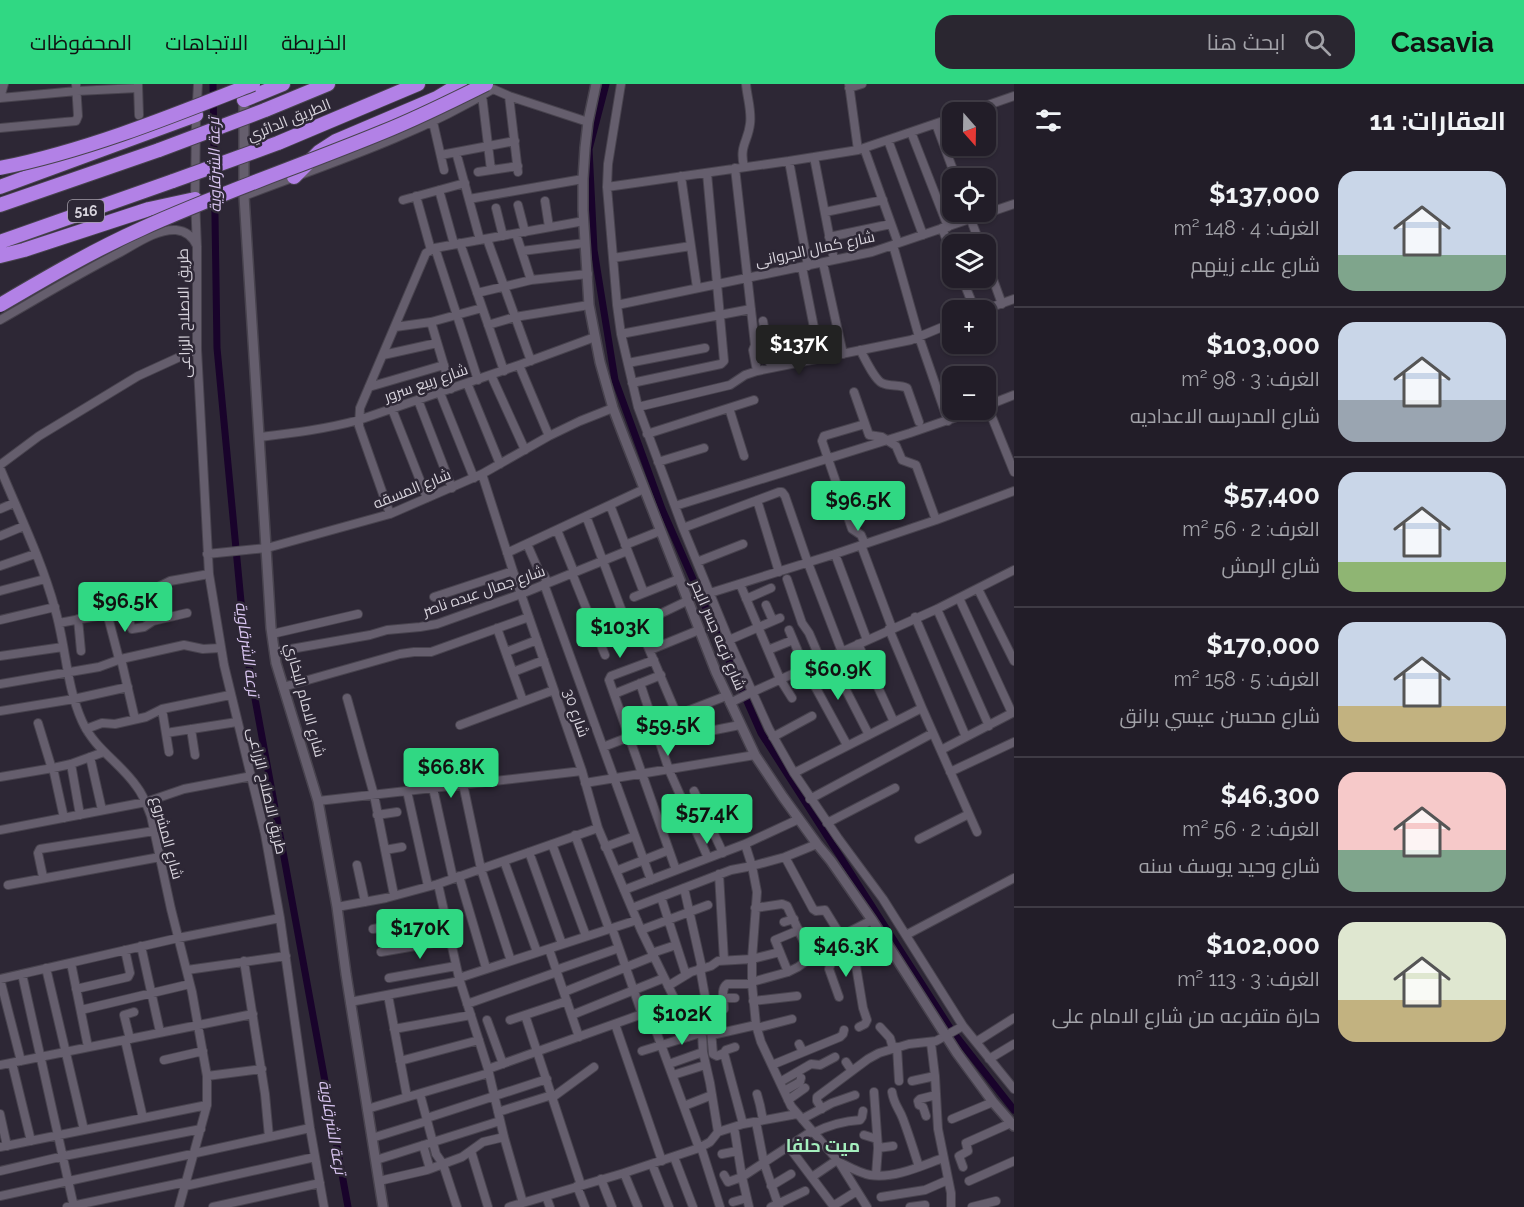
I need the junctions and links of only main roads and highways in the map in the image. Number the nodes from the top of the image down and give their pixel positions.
1 (254, 84) edge
2 (283, 84) edge
3 (328, 84) edge
4 (418, 84) edge
5 (460, 84) edge
6 (487, 89) edge
7 (244, 100) road end
8 (196, 115) road end
9 (0, 168) edge
10 (294, 177) road end
11 (0, 187) edge
12 (195, 199) road end
13 (0, 205) edge
14 (0, 242) edge
15 (0, 256) edge
16 (0, 305) edge

1 - 9 highway, bridge
2 - 7 highway
3 - 13 highway, الطريق الدائري / 516, bridge
4 - 14 highway, الطريق الدائري / 516, bridge
5 - 10 highway
6 - 16 highway, bridge
8 - 11 highway
12 - 15 highway

